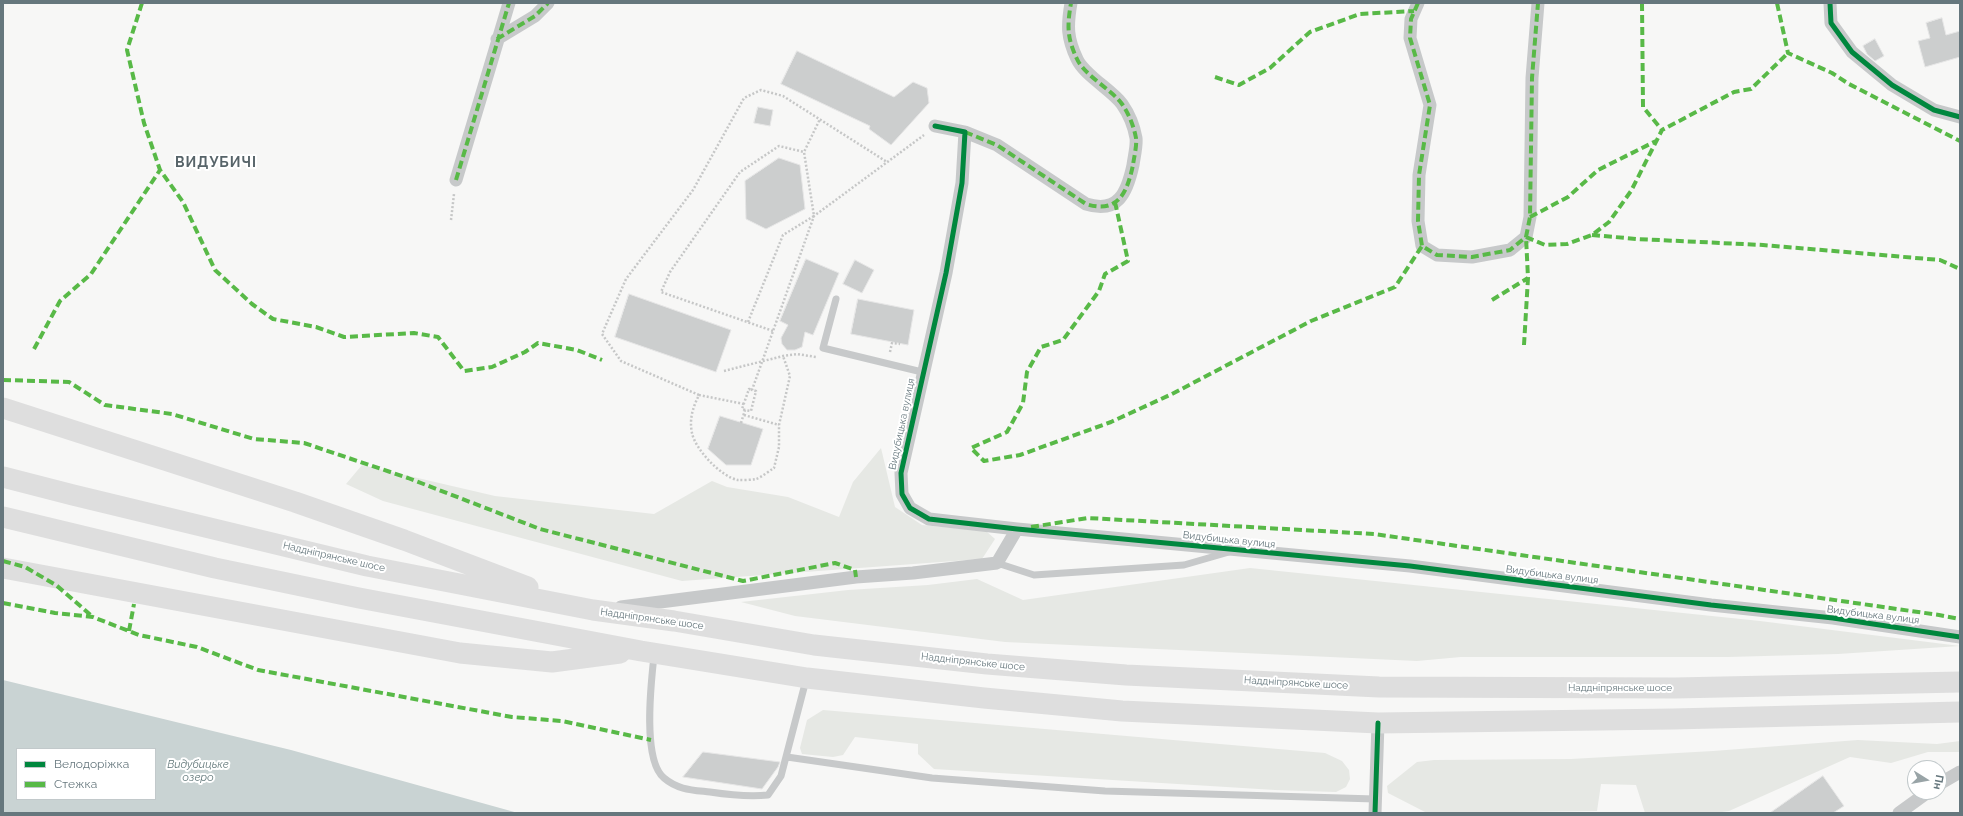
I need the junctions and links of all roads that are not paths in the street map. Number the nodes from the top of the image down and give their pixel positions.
1 (509, 3) edge
2 (548, 3) edge
3 (1071, 3) edge
4 (1418, 3) edge
5 (1538, 3) edge
6 (1830, 3) edge
7 (497, 39) junction
8 (1960, 117) edge
9 (935, 126) road end
10 (965, 132) junction
11 (456, 180) road end
12 (836, 299) dead end
13 (922, 372) junction
14 (3, 408) edge
15 (3, 477) edge
16 (3, 517) edge
17 (1017, 529) junction
18 (1237, 550) junction
19 (997, 563) junction
20 (3, 568) edge
21 (587, 609) junction
22 (1960, 637) edge
23 (648, 652) junction
24 (806, 678) junction
25 (1960, 682) edge
26 (1960, 712) edge
27 (1378, 723) junction
28 (787, 757) junction
29 (1960, 772) edge
30 (1947, 779) edge
31 (1375, 799) junction
32 (1917, 800) edge
33 (1375, 813) edge
34 (1899, 813) edge

1 - 7 street
2 - 7 street
3 - 10 street
4 - 5 street
6 - 8 street
7 - 11 street
9 - 10 street
10 - 13 street, Видубицька вулиця
12 - 13 lane
13 - 17 street, Видубицька вулиця
14 - 21 main road
15 - 21 main road, Наддніпрянське шосе
16 - 23 main road
17 - 18 street, Видубицька вулиця
17 - 19 street
18 - 19 lane
18 - 22 street, Видубицька вулиця
19 - 21 street
20 - 23 main road
21 - 25 main road, Наддніпрянське шосе
23 - 24 main road
23 - 28 lane
24 - 27 main road
24 - 28 lane
26 - 27 main road
27 - 31 street
28 - 31 lane
29 - 30 street
31 - 33 street
32 - 34 street

